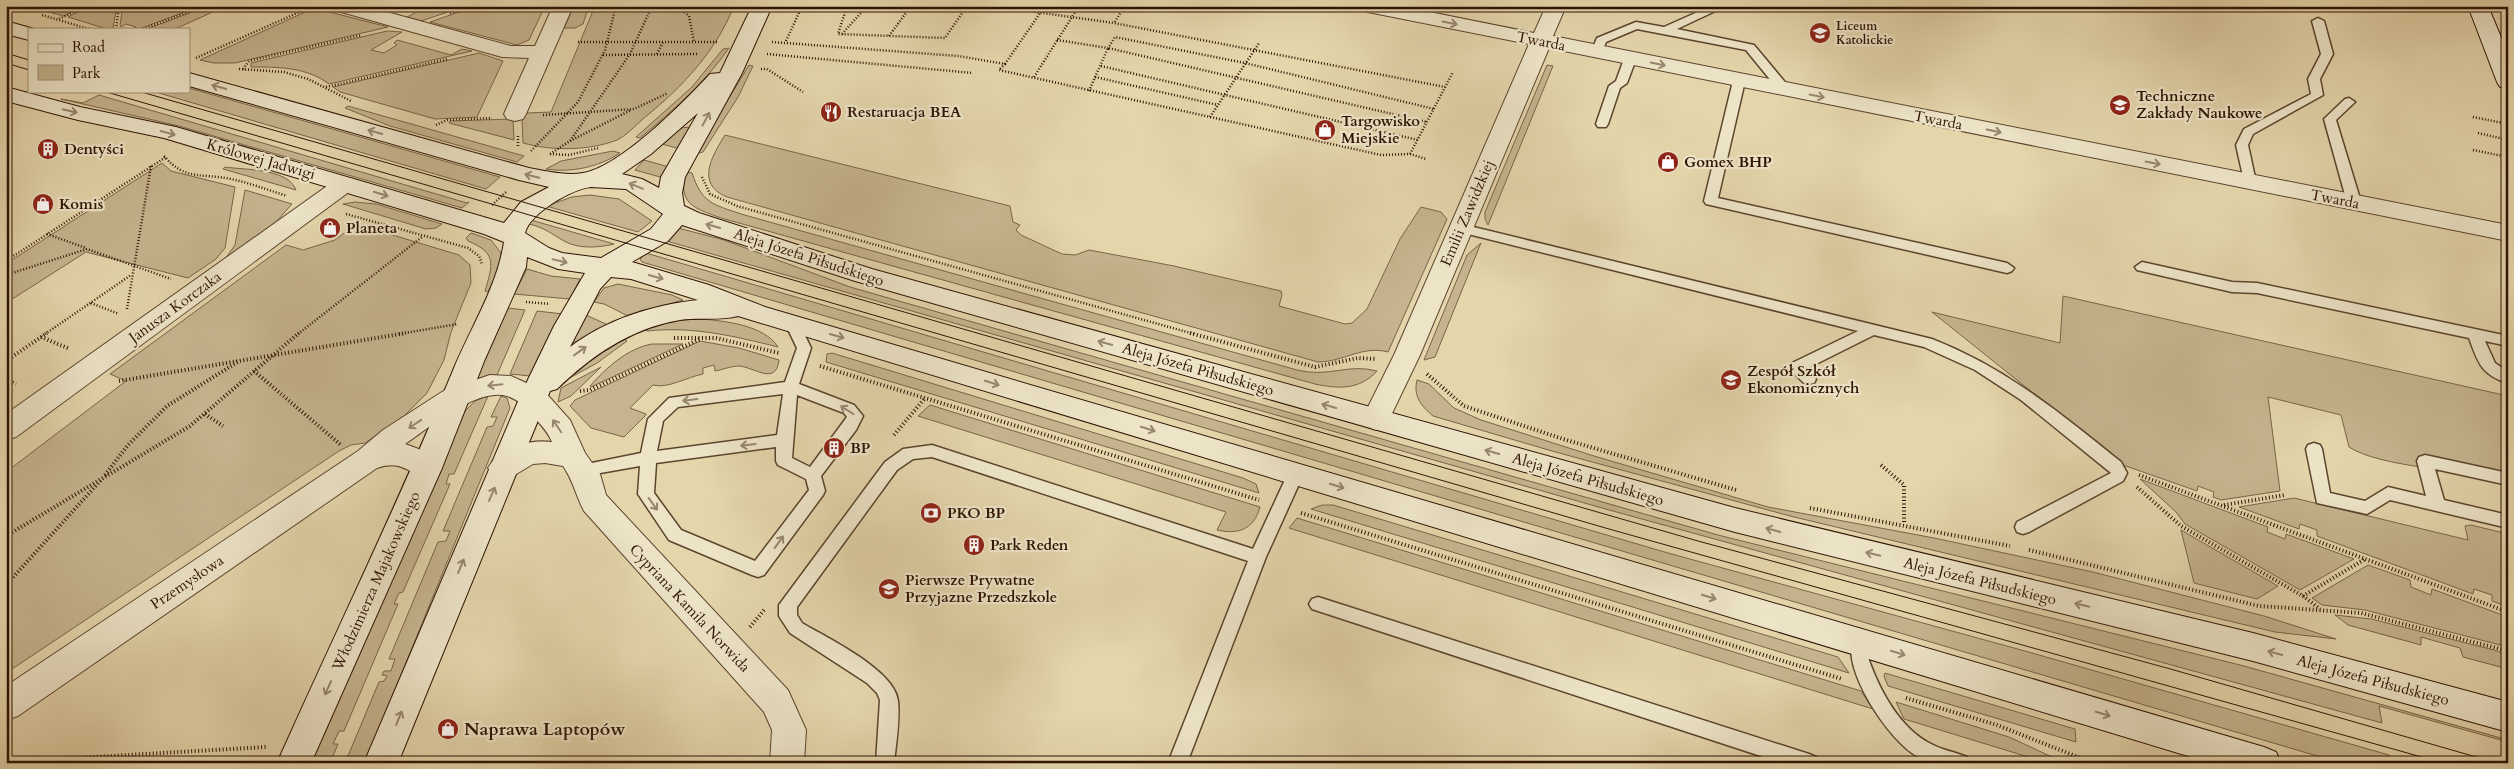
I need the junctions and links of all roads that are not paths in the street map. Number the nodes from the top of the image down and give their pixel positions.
1 (342, 6) edge
2 (563, 6) edge
3 (762, 6) edge
4 (1368, 6) edge
5 (1556, 6) edge
6 (1722, 6) edge
7 (2473, 7) edge
8 (2318, 21) dead end
9 (6, 27) edge
10 (1664, 31) junction
11 (28, 34) edge
12 (1542, 41) junction
13 (542, 52) junction
14 (1596, 52) junction
15 (1630, 59) junction
16 (735, 62) junction
17 (190, 79) edge
18 (1739, 80) junction
19 (2508, 82) edge
20 (1785, 90) junction
21 (6, 94) edge
22 (2349, 102) dead end
23 (506, 116) road end
24 (1602, 124) dead end
25 (584, 181) junction
26 (2250, 182) junction
27 (344, 184) junction
28 (2354, 202) junction
29 (675, 212) junction
30 (1461, 228) junction
31 (2508, 233) edge
32 (515, 237) junction
33 (608, 266) junction
34 (2142, 267) dead end
35 (2007, 268) dead end
36 (756, 313) junction
37 (792, 323) junction
38 (1872, 330) junction
39 (2476, 334) junction
40 (2508, 341) edge
41 (2508, 378) edge
42 (1809, 379) dead end
43 (791, 387) junction
44 (455, 397) junction
45 (534, 398) junction
46 (1376, 420) junction
47 (6, 429) edge
48 (784, 440) junction
49 (2314, 449) dead end
50 (356, 454) junction
51 (648, 458) junction
52 (578, 464) junction
53 (426, 468) junction
54 (503, 468) junction
55 (1296, 473) junction
56 (813, 475) junction
57 (2508, 479) edge
58 (2437, 505) junction
59 (2508, 522) edge
60 (2023, 528) dead end
61 (1258, 557) junction
62 (1318, 604) dead end
63 (1860, 642) junction
64 (6, 705) edge
65 (2508, 716) edge
66 (294, 763) edge
67 (381, 763) edge
68 (787, 763) edge
69 (885, 763) edge
70 (1177, 763) edge
71 (1809, 763) edge
72 (1960, 763) edge
73 (2264, 763) edge

1 - 13 street
2 - 13 street
3 - 16 street
4 -> 12 street, Twarda
5 - 12 street, Emilii Zawidzkiej
6 - 10 lane
7 - 19 street
8 - 26 lane
9 - 11 street
10 - 14 lane
10 - 20 lane
12 - 14 street, Twarda
12 - 30 street, Emilii Zawidzkiej
13 - 23 street
14 - 15 street, Twarda
15 -> 18 street, Twarda
15 - 24 lane
16 - 25 street, Włodzimierza Majakowskiego
29 -> 16 street
25 -> 17 street
18 - 20 street, Twarda
18 - 35 lane
20 -> 26 street, Twarda
21 -> 27 street, Królowej Jadwigi
22 - 28 lane
29 -> 25 street, Aleja Józefa Piłsudskiego
25 - 32 street, Włodzimierza Majakowskiego
26 - 28 street, Twarda
27 -> 32 street, Królowej Jadwigi
27 - 47 street, Janusza Korczaka
28 - 31 street, Twarda
29 - 33 street
46 -> 29 street, Aleja Józefa Piłsudskiego
30 - 38 lane
30 - 46 street, Emilii Zawidzkiej
32 -> 33 street, Królowej Jadwigi
32 - 44 street, Włodzimierza Majakowskiego
33 -> 36 street
33 - 45 street
34 - 39 lane
36 - 37 street
45 -> 36 street
37 - 43 lane
37 -> 55 street
38 - 42 lane
38 - 60 lane
39 - 40 lane
39 - 41 lane
43 - 48 lane
43 -> 51 lane
56 -> 43 lane
45 -> 44 street
44 -> 50 street, Przemysłowa
44 - 53 street, Włodzimierza Majakowskiego
52 -> 45 street, Cypriana Kamila Norwida
45 - 54 street
65 -> 46 street, Aleja Józefa Piłsudskiego
48 -> 51 lane
48 - 56 lane
49 - 58 lane
50 - 53 street, Przemysłowa
50 - 64 street, Przemysłowa
51 - 52 lane
51 -> 56 lane
52 - 54 street
52 - 68 street, Cypriana Kamila Norwida
53 -> 66 street, Włodzimierza Majakowskiego
67 -> 54 street
55 - 61 lane
55 -> 63 street
57 - 58 lane
58 - 59 lane
61 - 69 lane
61 - 70 lane
62 - 71 lane
63 - 72 lane
63 -> 73 street

